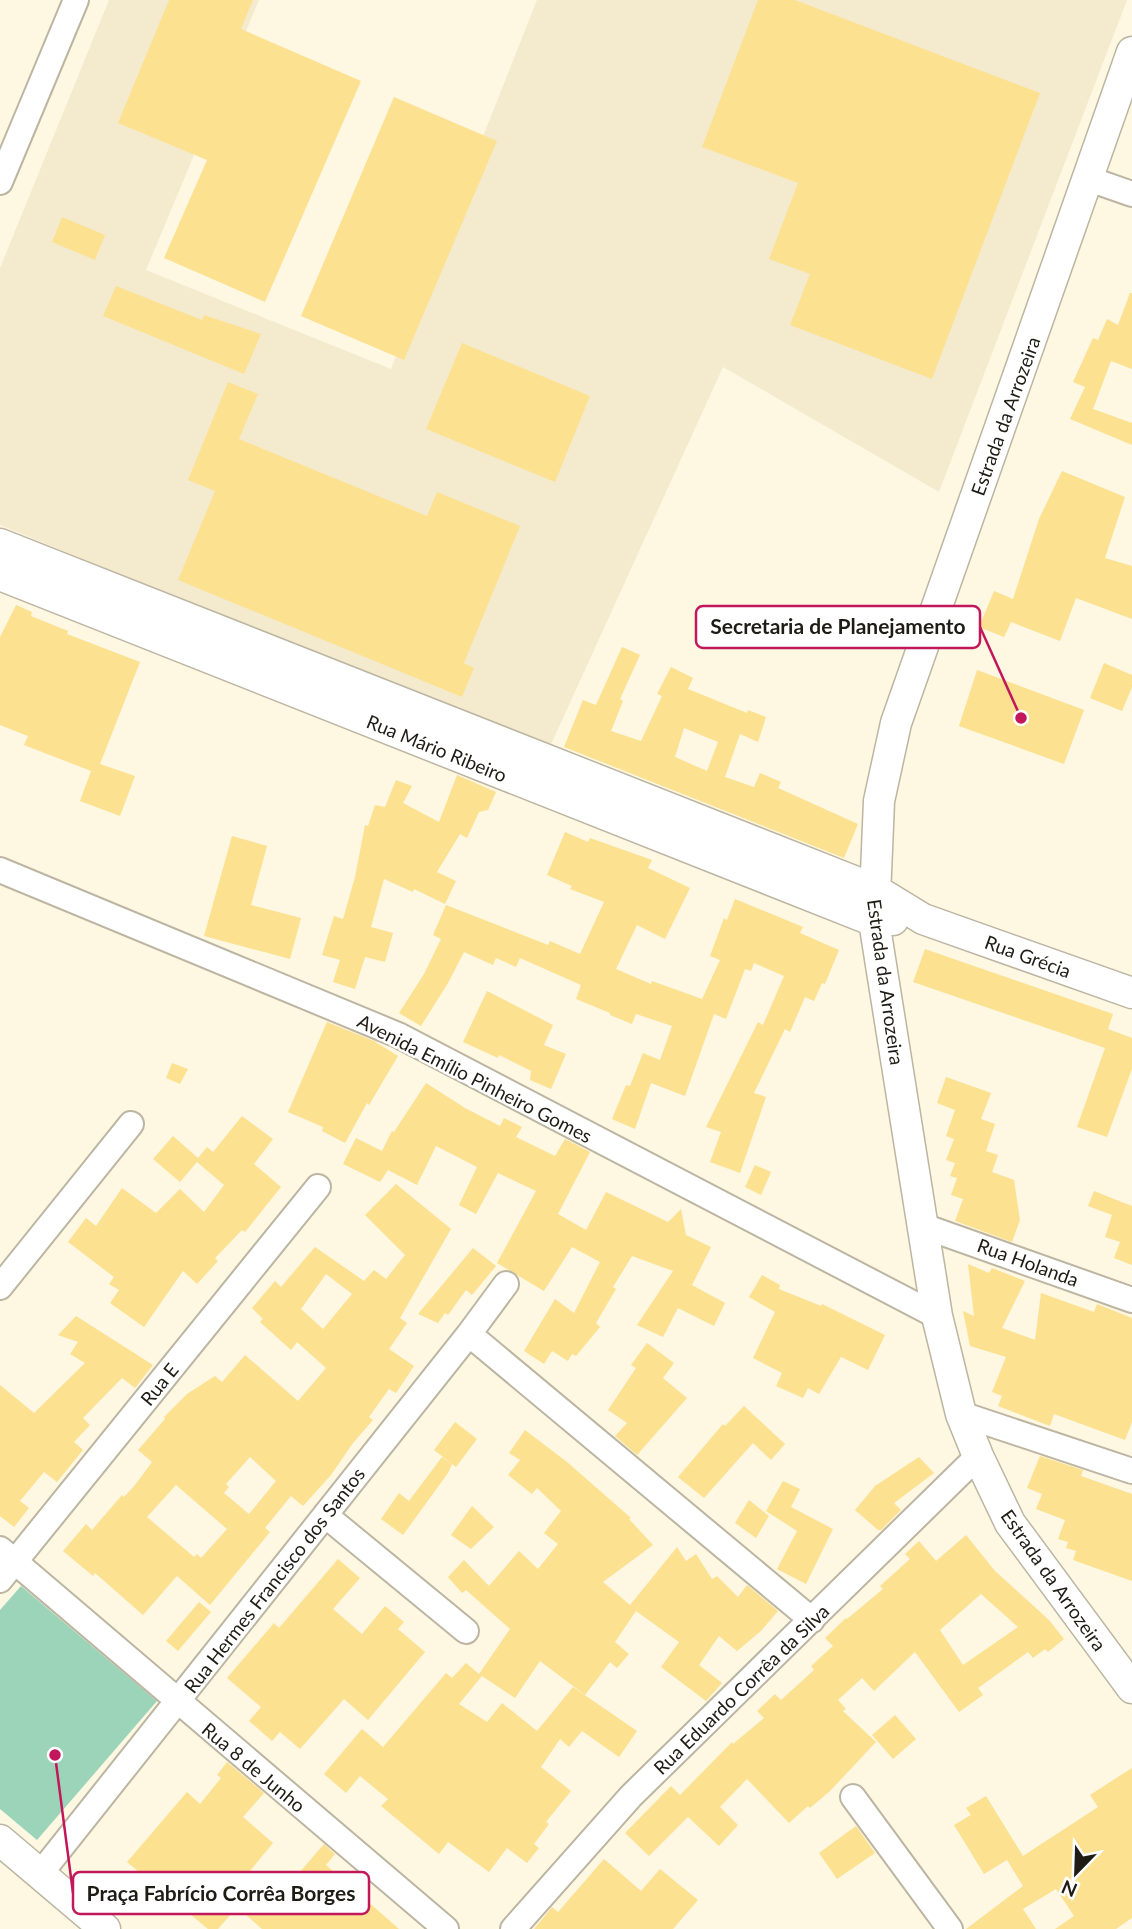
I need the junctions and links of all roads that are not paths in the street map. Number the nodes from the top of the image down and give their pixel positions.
1 (76, 0) edge
2 (1132, 52) edge
3 (1089, 179) junction
4 (0, 182) edge
5 (1132, 194) edge
6 (0, 544) edge
7 (0, 575) edge
8 (374, 707) junction
9 (0, 870) edge
10 (874, 889) junction
11 (923, 919) junction
12 (874, 921) junction
13 (1132, 993) edge
14 (131, 1124) dead end
15 (318, 1186) dead end
16 (923, 1226) junction
17 (506, 1284) dead end
18 (0, 1287) edge
19 (1132, 1300) edge
20 (937, 1316) junction
21 (469, 1334) junction
22 (961, 1414) junction
23 (978, 1456) junction
24 (1132, 1471) edge
25 (325, 1515) junction
26 (5, 1564) edge
27 (812, 1619) junction
28 (466, 1631) dead end
29 (1132, 1688) edge
30 (177, 1701) junction
31 (853, 1797) dead end
32 (0, 1840) edge
33 (40, 1874) junction
34 (105, 1929) edge
35 (446, 1929) edge
36 (513, 1929) edge
37 (950, 1929) edge

1 - 4 street
2 - 3 main road, Estrada da Arrozeira
3 - 5 street
3 - 10 main road, Estrada da Arrozeira
6 - 8 main road, Rua Mário Ribeiro
7 - 8 main road, Rua Mário Ribeiro
8 - 10 main road, Rua Mário Ribeiro
8 - 12 main road, Rua Mário Ribeiro
9 - 20 street, Avenida Emílio Pinheiro Gomes
10 - 11 main road, Rua Grécia
10 - 12 main road, Estrada da Arrozeira
11 - 12 main road, Rua Grécia
11 - 13 main road, Rua Grécia
12 - 16 main road, Estrada da Arrozeira
14 - 18 street
15 - 26 street, Rua E
16 - 19 street, Rua Holanda
16 - 20 main road, Estrada da Arrozeira
17 - 21 street, Rua Hermes Francisco dos Santos
20 - 22 main road, Estrada da Arrozeira
21 - 25 street, Rua Hermes Francisco dos Santos
21 - 27 street
22 - 23 main road, Estrada da Arrozeira
22 - 24 street
23 - 27 street, Rua Eduardo Corrêa da Silva
23 - 29 main road, Estrada da Arrozeira
25 - 28 street
25 - 30 street, Rua Hermes Francisco dos Santos
26 - 30 street, Rua 8 de Junho
27 - 36 street, Rua Eduardo Corrêa da Silva
30 - 33 street, Rua Hermes Francisco dos Santos
30 - 35 street, Rua 8 de Junho
31 - 37 street
32 - 33 main road
33 - 34 main road

